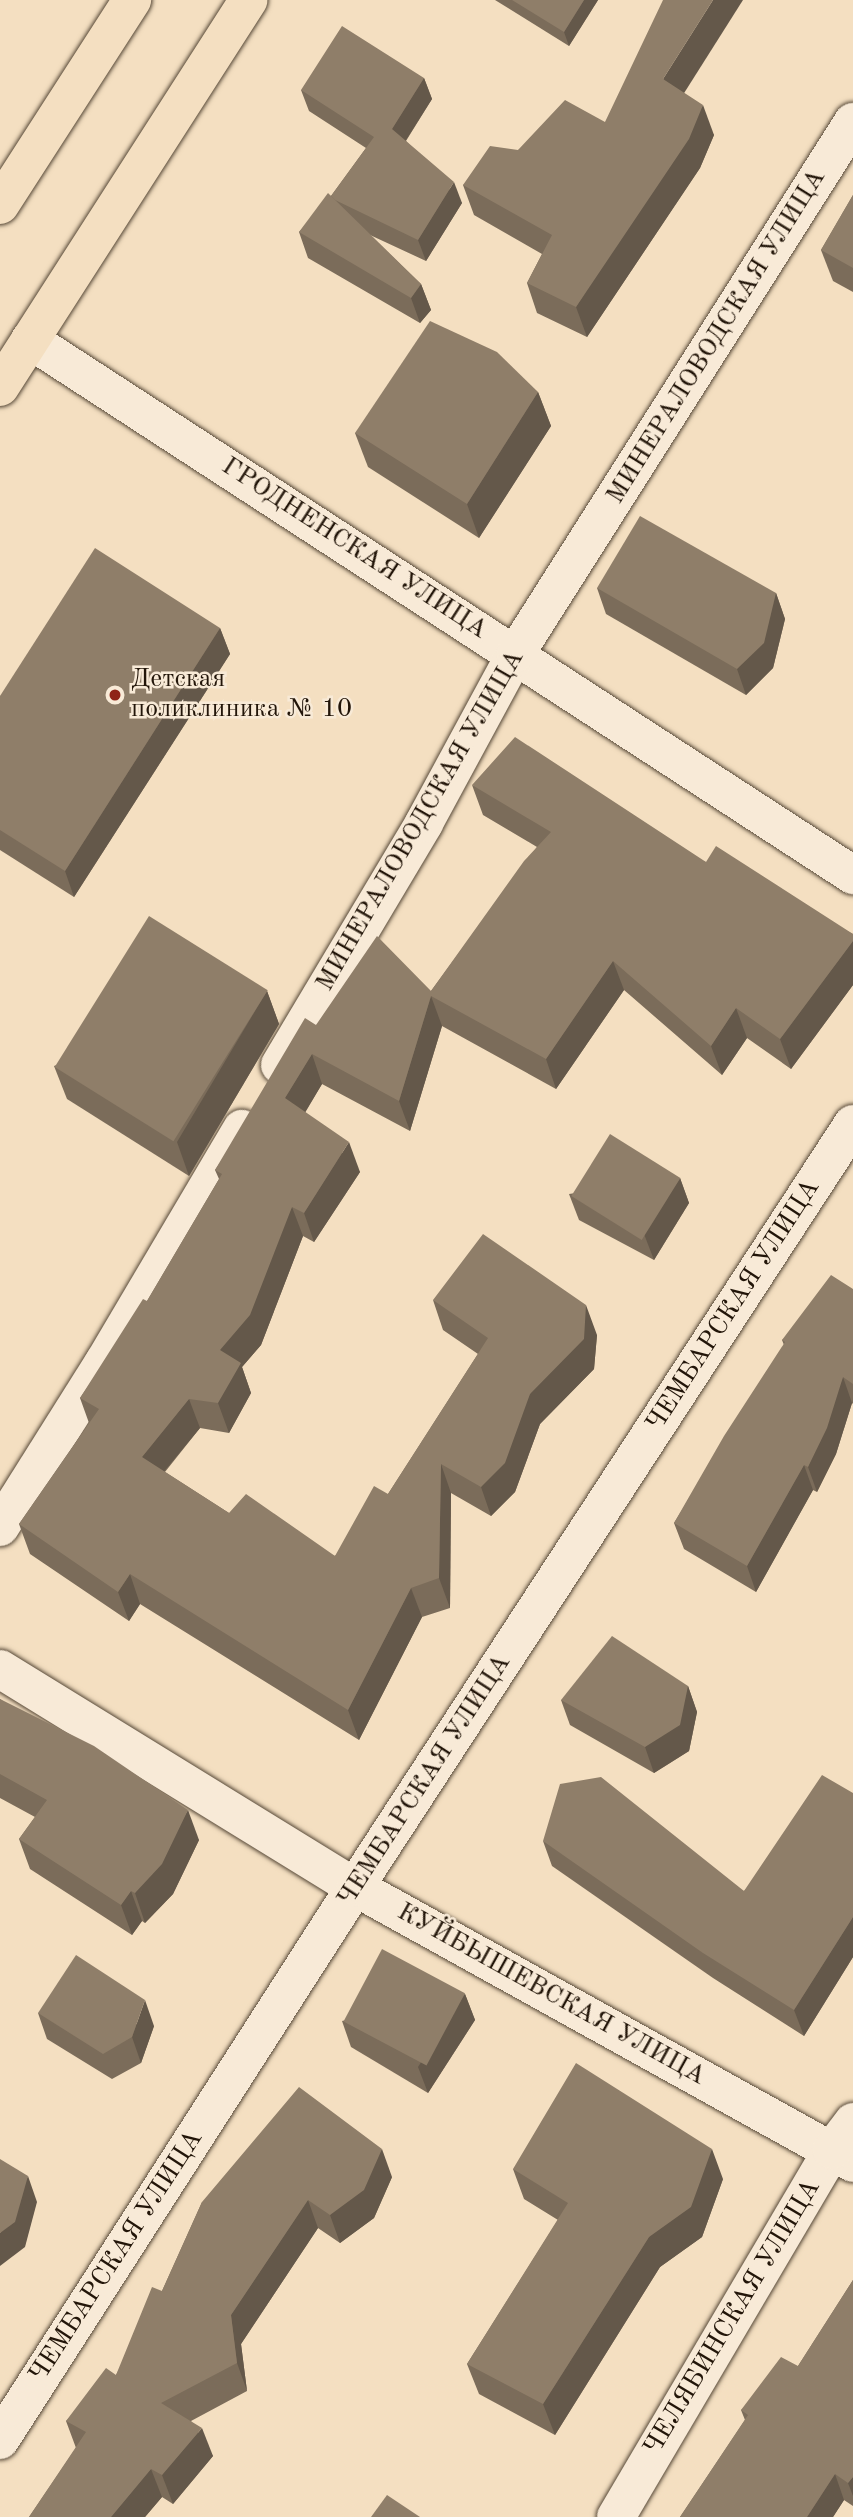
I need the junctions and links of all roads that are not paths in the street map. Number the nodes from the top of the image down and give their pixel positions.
1 (132, 0) edge
2 (248, 0) edge
3 (853, 122) edge
4 (0, 205) edge
5 (30, 340) junction
6 (0, 387) edge
7 (516, 653) junction
8 (853, 875) edge
9 (853, 1124) edge
10 (0, 1527) edge
11 (0, 1669) edge
12 (355, 1887) junction
13 (846, 2145) edge
14 (0, 2440) edge
15 (616, 2517) edge

1 - 4 highway
2 - 5 highway
3 - 7 street, МИНЕРАЛОВОДСКАЯ УЛИЦА
5 - 6 highway
5 - 7 street, ГРОДНЕНСКАЯ УЛИЦА
7 - 8 street, ГРОДНЕНСКАЯ УЛИЦА
7 - 10 street, МИНЕРАЛОВОДСКАЯ УЛИЦА
9 - 12 street, ЧЕМБАРСКАЯ УЛИЦА
11 - 12 street, КУЙБЫШЕВСКАЯ УЛИЦА
12 - 13 street, КУЙБЫШЕВСКАЯ УЛИЦА
12 - 14 street, ЧЕМБАРСКАЯ УЛИЦА
13 - 15 street, ЧЕЛЯБИНСКАЯ УЛИЦА

